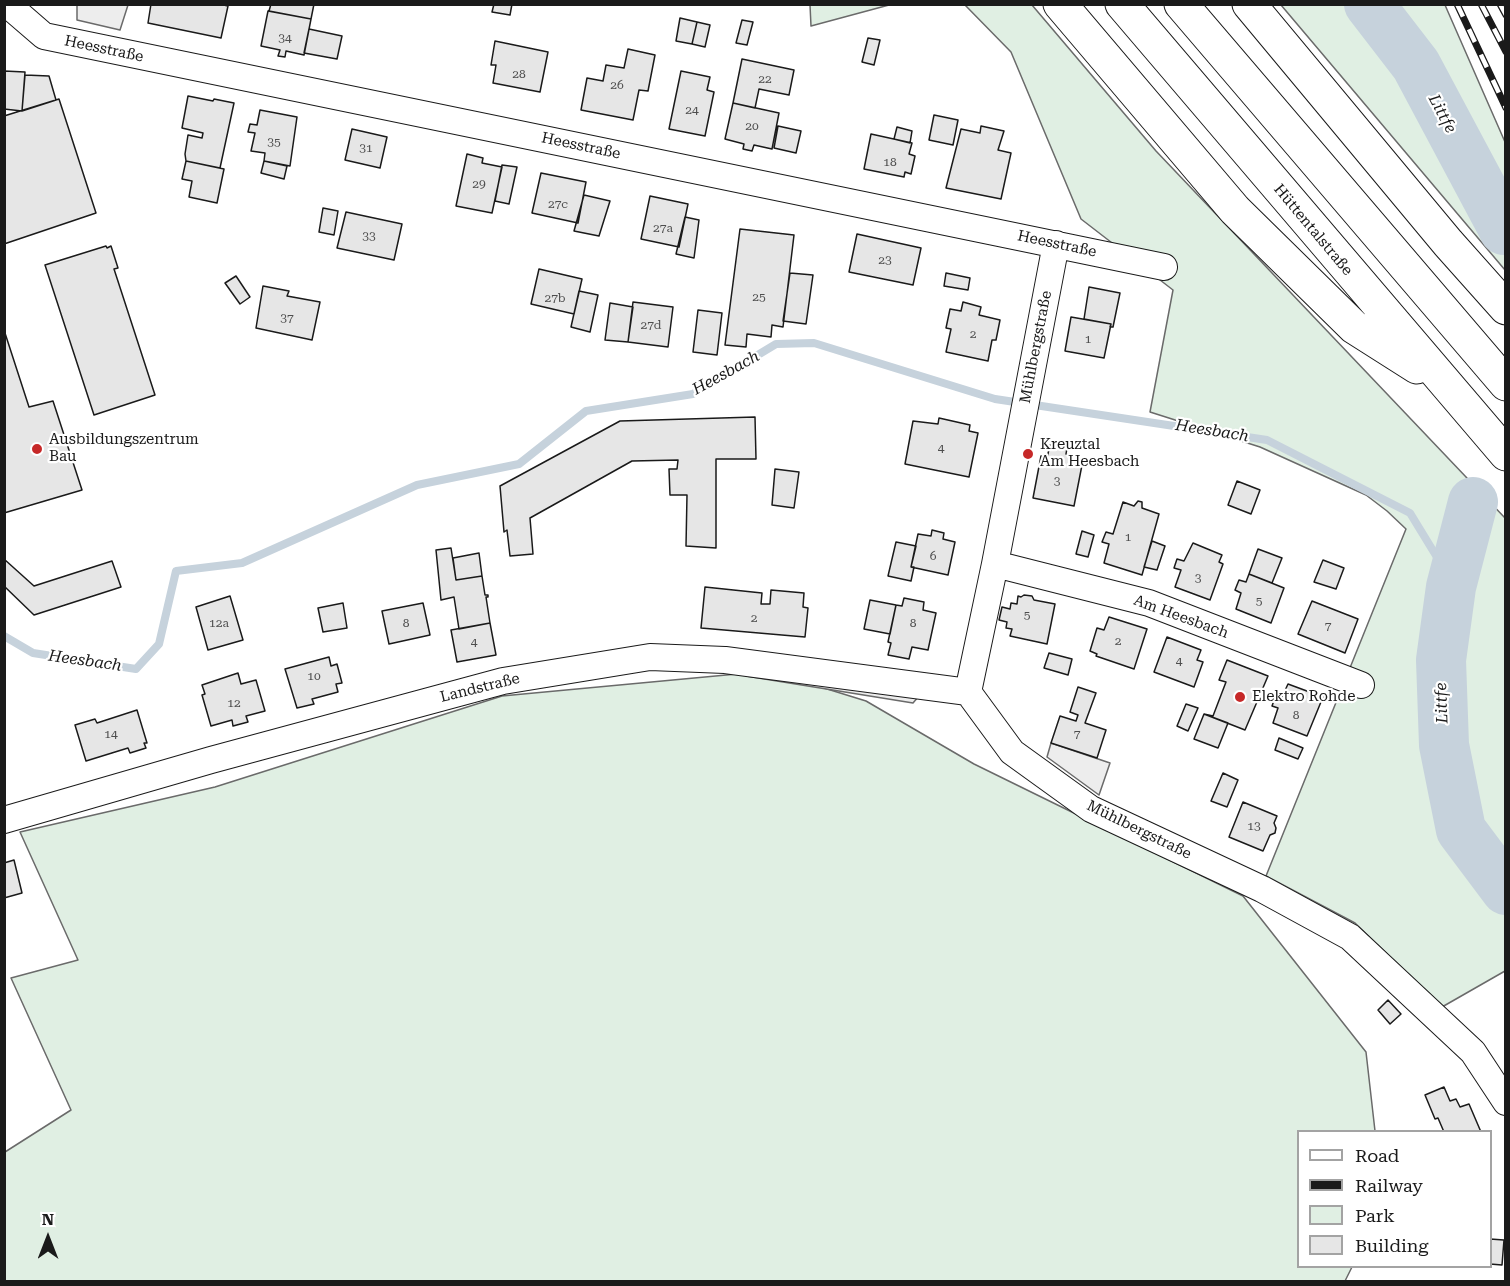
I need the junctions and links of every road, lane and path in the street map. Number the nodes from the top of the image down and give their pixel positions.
1 (7, 4) edge
2 (1060, 4) edge
3 (1122, 4) edge
4 (1181, 4) edge
5 (1249, 4) edge
6 (1056, 244) junction
7 (1164, 267) dead end
8 (1506, 308) edge
9 (1444, 384) junction
10 (1506, 384) edge
11 (1506, 454) edge
12 (995, 564) junction
13 (1361, 685) dead end
14 (968, 692) junction
15 (4, 820) edge
16 (1506, 1102) edge

1 - 6 street, Heesstraße
2 - 9 highway
3 - 9 highway, Hüttentalstraße
4 - 10 highway
5 - 8 highway
6 - 7 street, Heesstraße
6 - 12 street, Mühlbergstraße
9 - 11 highway, Hüttentalstraße
12 - 13 street, Am Heesbach
12 - 14 street, Mühlbergstraße
14 - 15 street, Landstraße
14 - 16 street, Mühlbergstraße

